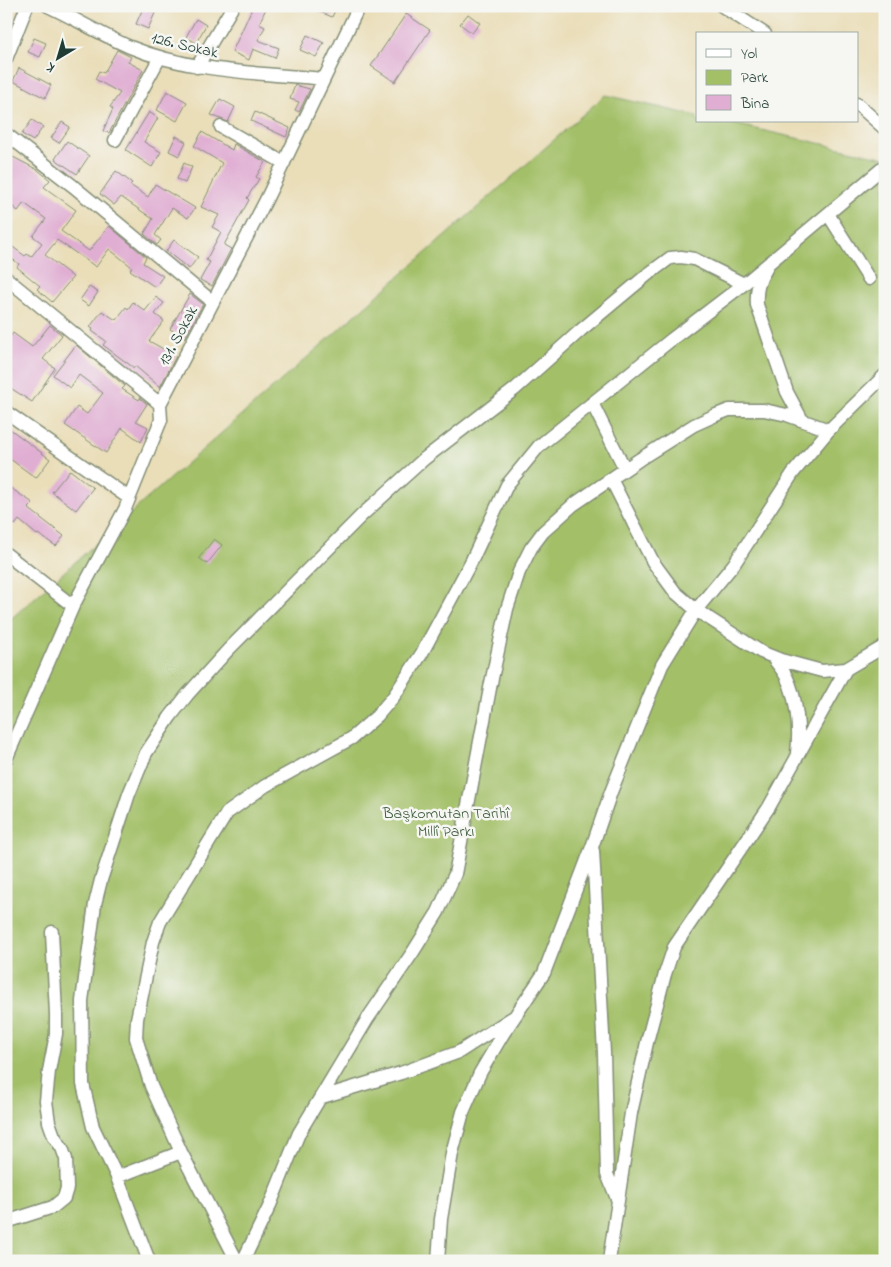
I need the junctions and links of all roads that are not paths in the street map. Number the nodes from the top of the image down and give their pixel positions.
1 (27, 6) edge
2 (48, 6) edge
3 (233, 6) edge
4 (359, 6) edge
5 (722, 6) edge
6 (762, 32) edge
7 (160, 57) junction
8 (6, 59) edge
9 (197, 67) junction
10 (324, 79) junction
11 (858, 105) edge
12 (221, 127) dead end
13 (885, 129) edge
14 (6, 134) edge
15 (115, 140) dead end
16 (284, 163) junction
17 (885, 166) edge
18 (828, 214) junction
19 (770, 262) junction
20 (6, 278) edge
21 (869, 279) dead end
22 (744, 284) junction
23 (213, 302) junction
24 (885, 375) edge
25 (592, 403) junction
26 (160, 404) junction
27 (6, 412) edge
28 (802, 420) junction
29 (829, 430) junction
30 (625, 469) junction
31 (611, 478) junction
32 (129, 498) junction
33 (6, 554) edge
34 (72, 606) junction
35 (696, 610) junction
36 (885, 646) edge
37 (772, 657) junction
38 (846, 669) junction
39 (797, 758) junction
40 (6, 759) edge
41 (592, 847) junction
42 (52, 932) dead end
43 (516, 1015) junction
44 (322, 1097) junction
45 (181, 1152) junction
46 (117, 1177) junction
47 (619, 1203) junction
48 (6, 1222) edge
49 (149, 1261) edge
50 (238, 1261) edge
51 (243, 1261) edge
52 (438, 1261) edge
53 (609, 1261) edge

1 - 8 street
2 - 7 street, 126. Sokak
3 - 9 street
4 - 10 street, 131. Sokak
5 - 6 street
7 - 9 street, 126. Sokak
7 - 15 street
9 - 10 street, 126. Sokak
10 - 16 street, 131. Sokak
11 - 13 street
12 - 16 street
14 - 23 street
16 - 23 street, 131. Sokak
17 - 18 street
18 - 19 street
18 - 21 street
19 - 22 street
19 - 28 street
20 - 26 street
22 - 25 street
22 - 46 street
23 - 26 street, 131. Sokak
24 - 29 street
25 - 30 street
25 - 45 street
26 - 32 street, 131. Sokak
27 - 32 street
28 - 29 street
28 - 30 street
29 - 35 street
30 - 31 street
31 - 35 street
31 - 44 street
32 - 34 street, 131. Sokak
33 - 34 street
34 - 40 street, 131. Sokak
35 - 37 street
35 - 41 street
36 - 38 street
37 - 38 street
37 - 39 street
38 - 39 street
39 - 47 street
41 - 43 street
41 - 47 street
42 - 48 street
43 - 44 street
43 - 52 street
44 - 51 street
45 - 46 street
45 - 50 street
46 - 49 street
47 - 53 street

